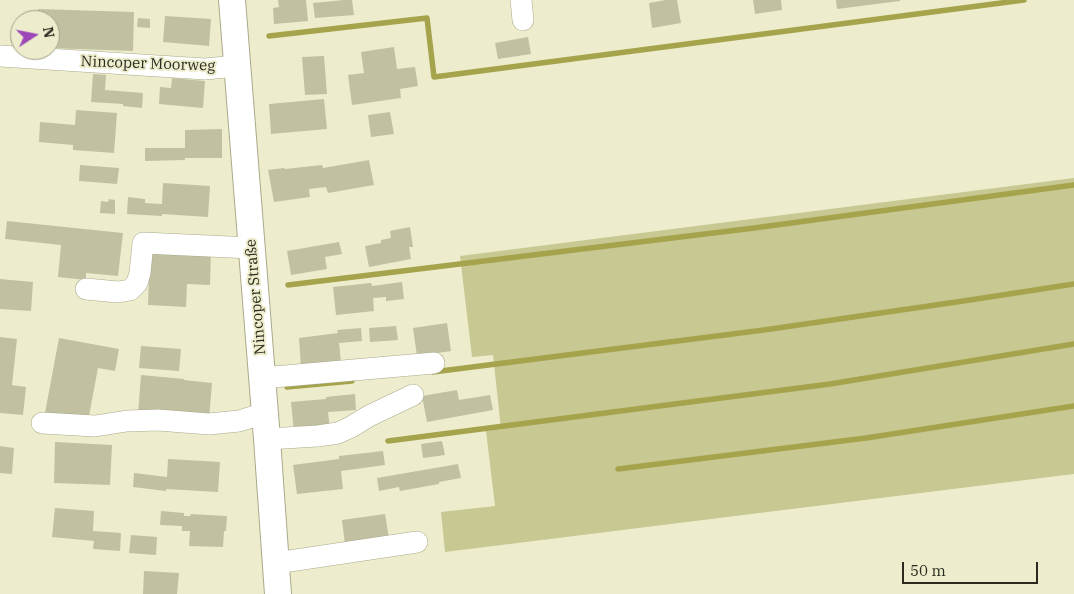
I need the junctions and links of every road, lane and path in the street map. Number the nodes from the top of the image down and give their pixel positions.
1 (232, 0) edge
2 (0, 56) edge
3 (237, 66) junction
4 (252, 248) junction
5 (86, 289) dead end
6 (434, 363) dead end
7 (262, 378) junction
8 (413, 395) dead end
9 (42, 423) dead end
10 (266, 426) junction
11 (417, 542) dead end
12 (276, 563) junction
13 (278, 594) edge

1 - 3 main road, Nincoper Straße
2 - 3 street, Nincoper Moorweg
3 - 4 main road, Nincoper Straße
4 - 5 street
4 - 7 main road, Nincoper Straße
6 - 7 street
7 - 10 main road, Nincoper Straße
8 - 10 street
9 - 10 street
10 - 12 main road, Nincoper Straße
11 - 12 street
12 - 13 main road, Nincoper Straße

